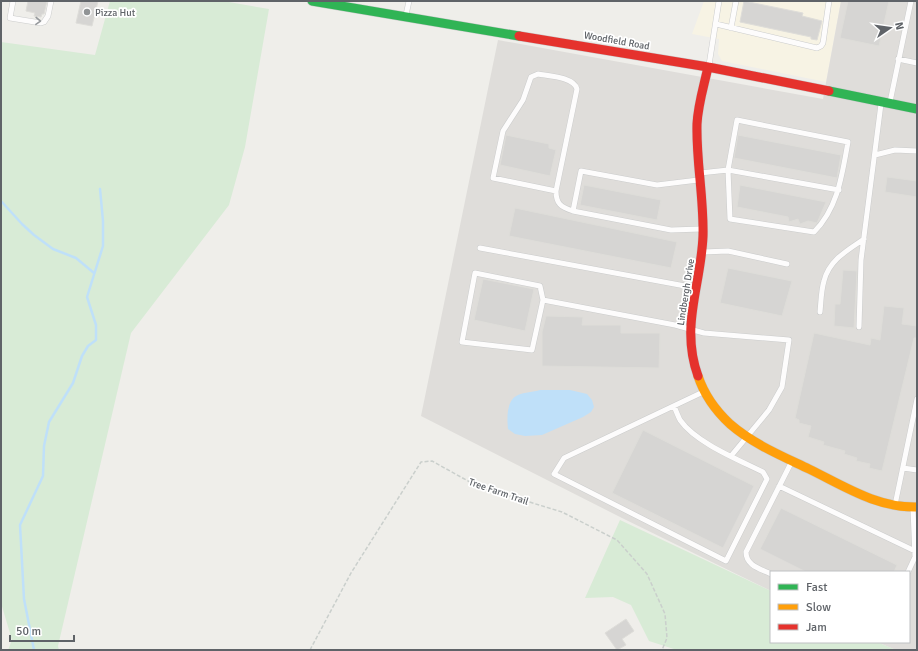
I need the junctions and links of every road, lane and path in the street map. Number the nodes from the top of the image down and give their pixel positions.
1 (13, 1) edge
2 (51, 1) edge
3 (312, 1) edge
4 (409, 1) edge
5 (720, 1) edge
6 (736, 1) edge
7 (829, 1) edge
8 (911, 1) edge
9 (406, 16) junction
10 (716, 24) junction
11 (731, 28) junction
12 (898, 59) junction
13 (917, 63) edge
14 (708, 67) junction
15 (885, 103) junction
16 (917, 110) edge
17 (917, 151) edge
18 (875, 155) junction
19 (728, 170) junction
20 (699, 176) junction
21 (839, 190) junction
22 (556, 191) junction
23 (573, 211) junction
24 (703, 229) junction
25 (864, 239) junction
26 (480, 248) dead end
27 (702, 252) junction
28 (787, 264) dead end
29 (697, 289) junction
30 (543, 300) junction
31 (820, 312) dead end
32 (859, 327) dead end
33 (690, 329) junction
34 (704, 392) junction
35 (917, 399) edge
36 (674, 406) junction
37 (747, 436) junction
38 (731, 456) junction
39 (792, 460) junction
40 (903, 468) junction
41 (917, 470) edge
42 (779, 486) junction
43 (895, 506) junction
44 (915, 507) edge
45 (915, 551) junction
46 (908, 571) edge
47 (770, 573) edge
48 (310, 650) edge
49 (662, 650) edge

1 -> 2 lane
3 - 9 main road, Woodfield Road
4 - 9 lane
5 - 10 lane
6 - 11 lane
7 - 11 lane
8 - 12 lane
9 - 14 main road, Woodfield Road
10 - 11 lane
10 - 14 lane
12 - 13 lane
12 - 15 lane
14 - 15 main road, Woodfield Road
14 - 20 main road, Lindbergh Drive
15 - 16 main road, Woodfield Road
15 - 18 lane
17 - 18 lane
18 - 25 lane
19 - 20 lane
19 - 21 lane
19 - 21 lane
19 - 21 lane
20 - 23 lane
20 - 24 main road, Lindbergh Drive
22 - 22 lane
22 - 23 lane
23 - 24 lane
24 - 27 main road, Lindbergh Drive
25 - 31 lane
25 - 32 lane
26 - 29 lane
27 - 28 lane
27 - 29 main road, Lindbergh Drive
29 - 33 main road, Lindbergh Drive
30 - 30 lane
30 - 33 lane
33 - 34 main road, Lindbergh Drive
33 - 37 lane
34 - 36 lane
34 - 37 main road, Lindbergh Drive
35 - 40 lane
36 - 38 lane
36 - 38 lane
37 - 38 lane
37 - 39 main road, Lindbergh Drive
39 - 42 lane
39 - 43 main road, Lindbergh Drive
40 - 41 lane
40 - 43 lane
42 - 45 lane
42 - 47 lane
43 - 44 main road, Lindbergh Drive
44 - 45 lane
45 - 46 lane
48 - 49 path, Tree Farm Trail

